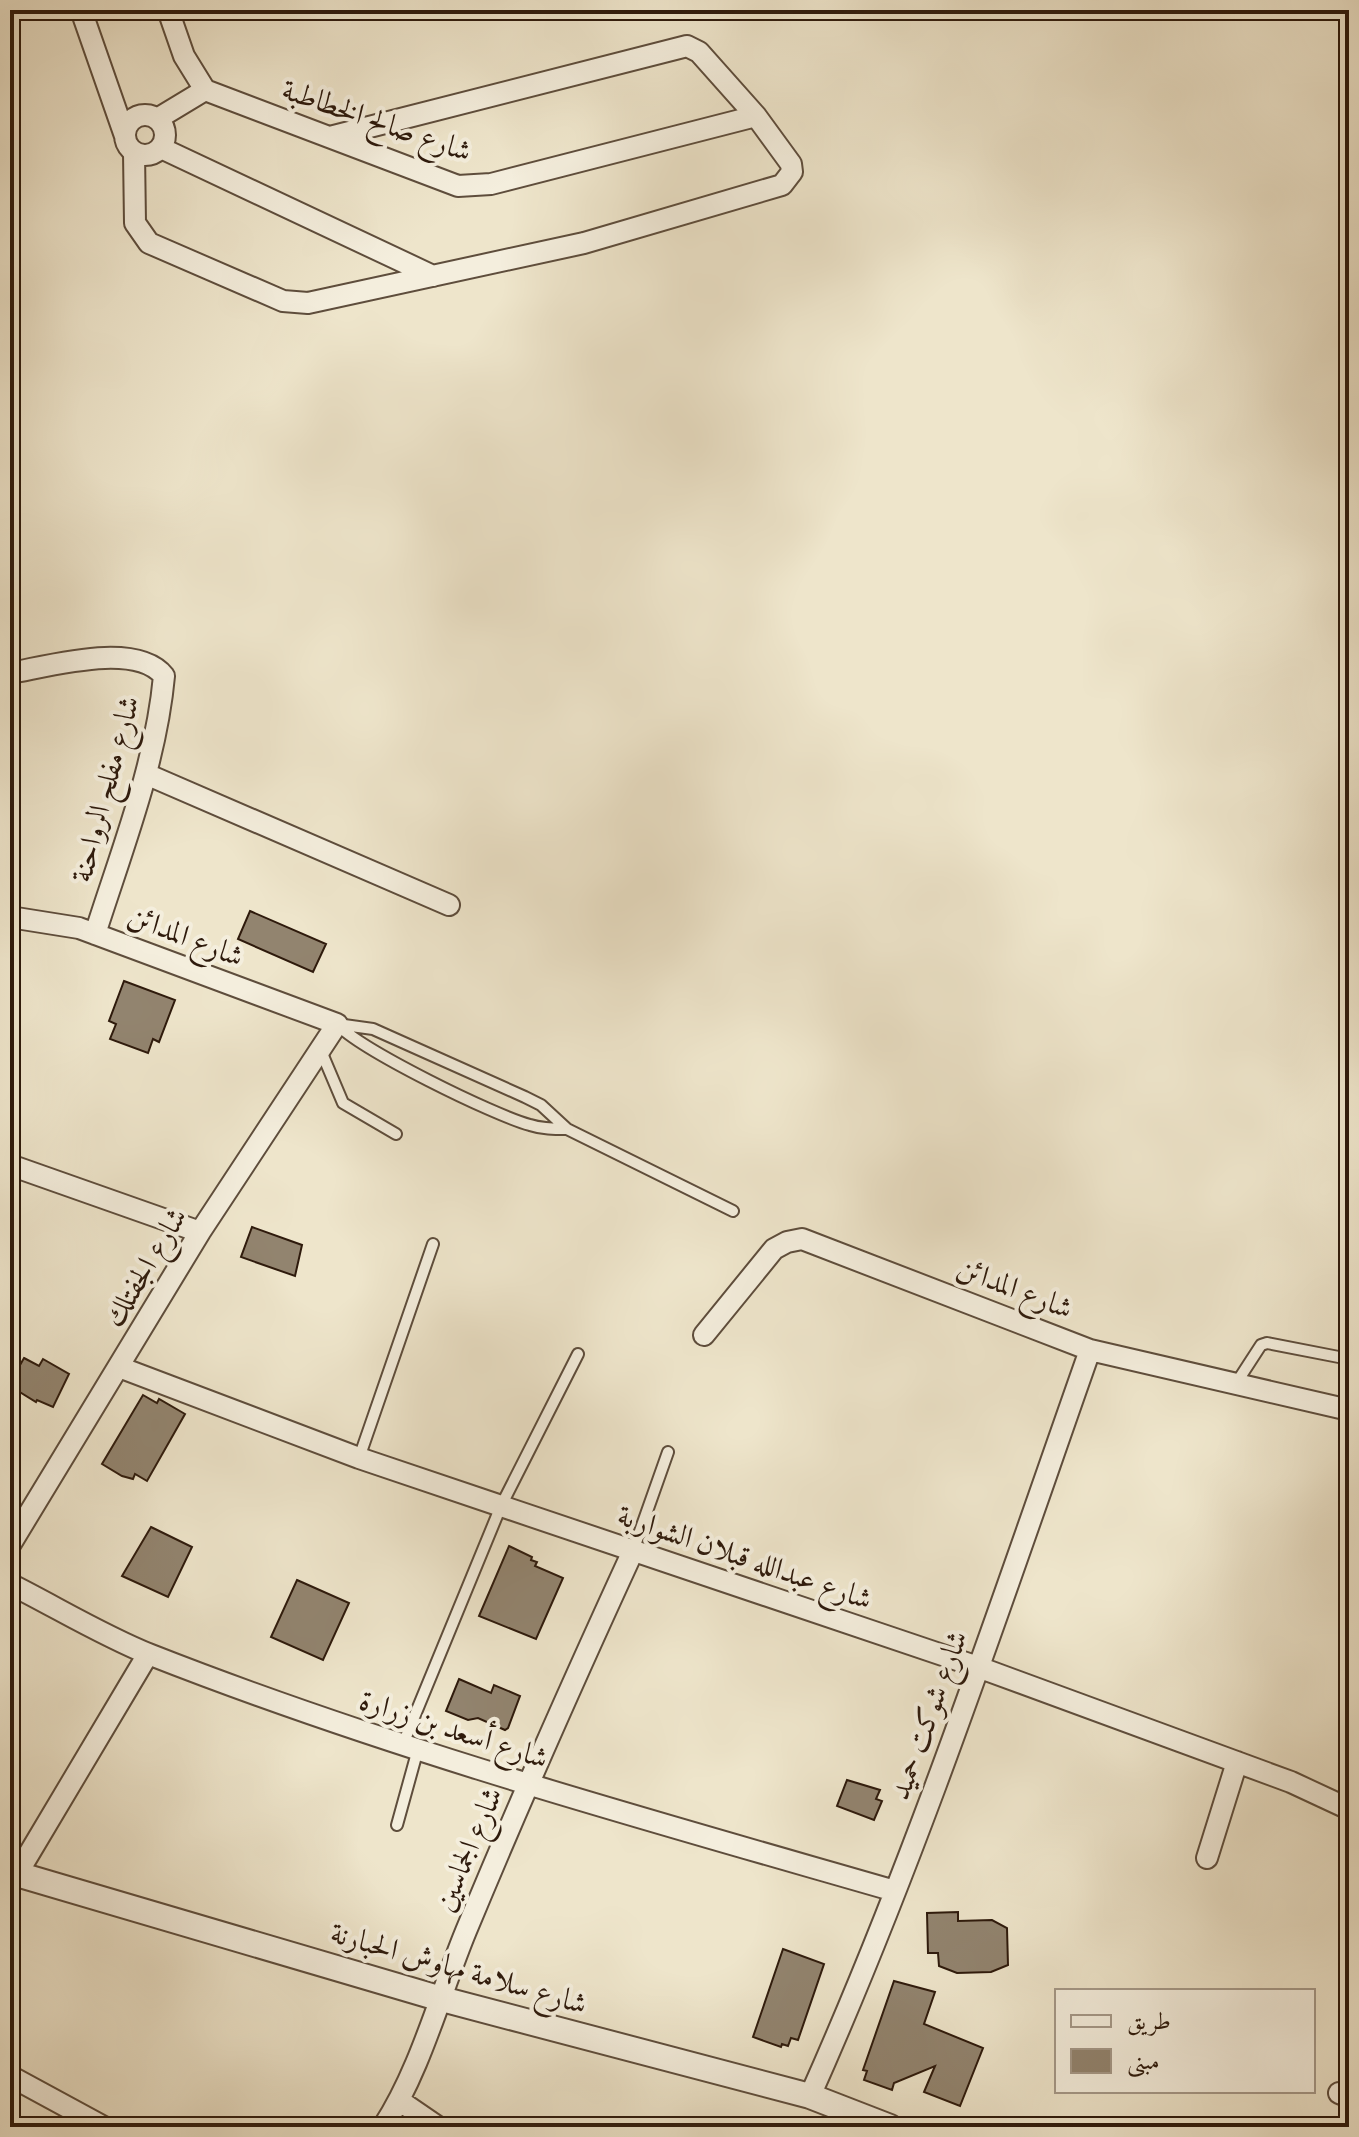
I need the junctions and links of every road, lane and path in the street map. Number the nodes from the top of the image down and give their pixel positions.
1 (81, 10) edge
2 (168, 10) edge
3 (205, 90) junction
4 (756, 116) junction
5 (157, 119) junction
6 (330, 137) junction
7 (130, 144) junction
8 (161, 148) junction
9 (433, 276) junction
10 (10, 673) edge
11 (146, 774) junction
12 (449, 905) dead end
13 (10, 917) edge
14 (95, 934) junction
15 (337, 1024) junction
16 (320, 1049) junction
17 (567, 1129) junction
18 (396, 1134) dead end
19 (10, 1165) edge
20 (733, 1211) dead end
21 (200, 1232) junction
22 (433, 1244) dead end
23 (704, 1335) dead end
24 (1090, 1350) junction
25 (578, 1354) dead end
26 (1349, 1359) edge
27 (119, 1367) junction
28 (1237, 1382) junction
29 (1349, 1410) edge
30 (668, 1452) dead end
31 (359, 1458) junction
32 (501, 1506) junction
33 (10, 1545) edge
34 (633, 1551) junction
35 (10, 1584) edge
36 (148, 1654) junction
37 (978, 1667) junction
38 (411, 1746) junction
39 (1237, 1762) junction
40 (527, 1784) junction
41 (1349, 1809) edge
42 (397, 1825) dead end
43 (1207, 1858) dead end
44 (14, 1873) edge
45 (895, 1891) junction
46 (438, 1998) junction
47 (10, 2076) edge
48 (810, 2096) junction
49 (400, 2101) junction
50 (104, 2127) edge
51 (383, 2127) edge
52 (438, 2127) edge
53 (890, 2127) edge

1 - 7 street
2 - 3 street
3 - 5 street
3 - 6 street, شارع صالح الخطاطبة
4 - 6 street, شارع صالح الخطاطبة
4 - 6 street
4 - 9 street
5 - 7 street
5 - 8 street
7 - 8 street
7 - 9 street
8 - 9 street
10 - 11 street, شارع مفلح الرواحنة
11 - 12 street
11 - 14 street, شارع مفلح الرواحنة
13 - 14 street, شارع المدائن
14 - 15 street, شارع المدائن
15 - 16 street, شارع الجفتلك
15 - 17 lane
15 - 17 lane
16 - 18 lane
16 - 21 street, شارع الجفتلك
17 - 20 lane
19 - 21 street
21 - 27 street, شارع الجفتلك
22 - 31 lane
23 - 24 street, شارع المدائن
24 - 28 street, شارع المدائن
24 - 37 street, شارع شوكت حميد
25 - 32 lane
26 - 28 lane
27 - 31 street, شارع عبدالله قبلان الشواربة
27 - 33 street, شارع الجفتلك
28 - 29 street, شارع المدائن
30 - 34 lane
31 - 32 street, شارع عبدالله قبلان الشواربة
32 - 34 street, شارع عبدالله قبلان الشواربة
32 - 38 lane
34 - 37 street, شارع عبدالله قبلان الشواربة
34 - 40 street, شارع الجماسين
35 - 36 street, شارع أسعد بن زرارة
36 - 38 street, شارع أسعد بن زرارة
36 - 44 street
37 - 39 street, شارع عبدالله قبلان الشواربة
37 - 45 street, شارع شوكت حميد
38 - 40 street, شارع أسعد بن زرارة
38 - 42 lane
39 - 41 street, شارع عبدالله قبلان الشواربة
39 - 43 street
40 - 45 street, شارع أسعد بن زرارة
40 - 46 street, شارع الجماسين
44 - 46 street, شارع سلامة مهاوش الحبارنة
45 - 48 street, شارع شوكت حميد
46 - 48 street, شارع سلامة مهاوش الحبارنة
46 - 49 street, شارع الجماسين
47 - 50 street
48 - 53 street, شارع سلامة مهاوش الحبارنة
49 - 51 street, شارع الجماسين
49 - 52 street

